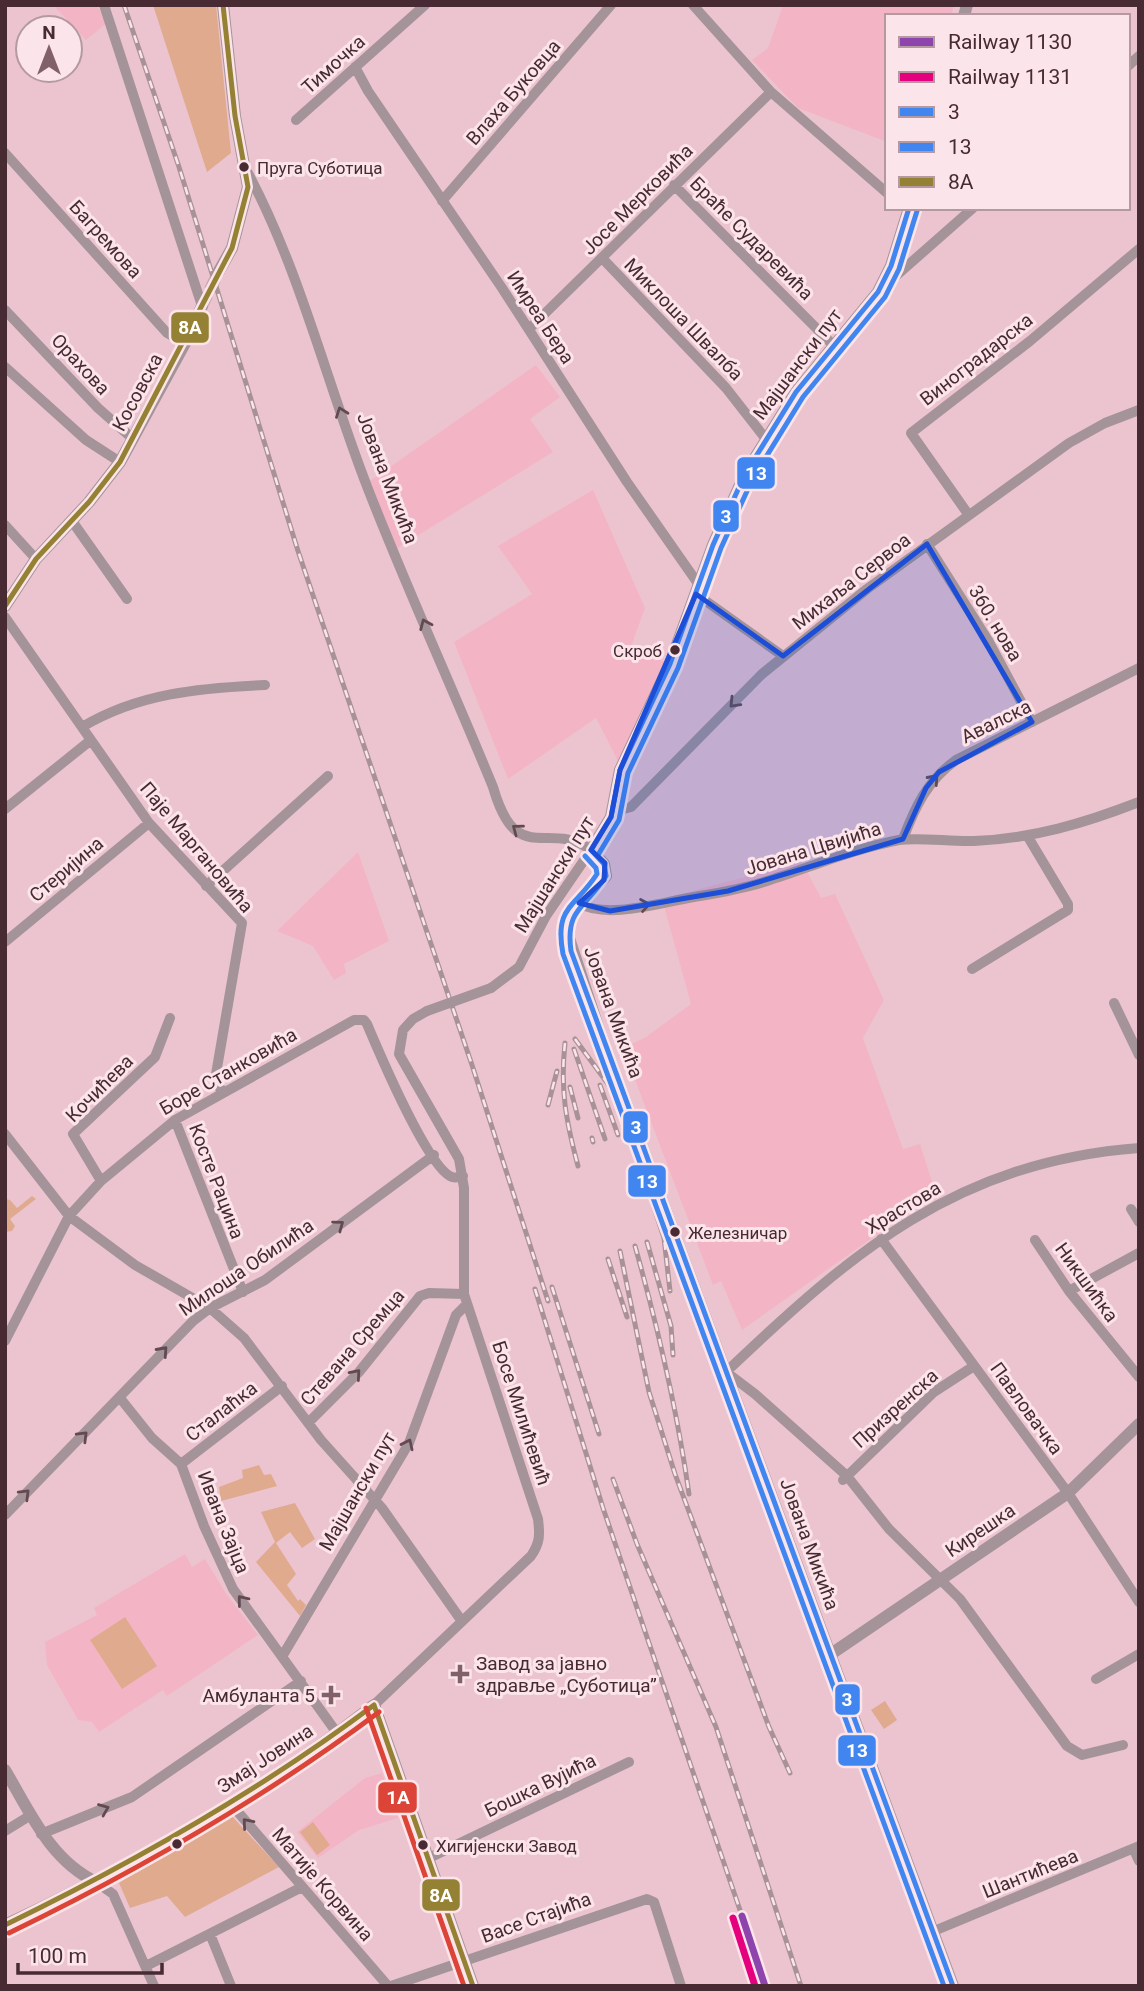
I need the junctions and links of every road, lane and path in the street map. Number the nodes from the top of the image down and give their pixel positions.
1 (104, 5) edge
2 (222, 5) edge
3 (425, 5) edge
4 (611, 5) edge
5 (693, 5) edge
6 (355, 66) junction
7 (771, 92) junction
8 (296, 120) dead end
9 (5, 153) edge
10 (245, 167) junction
11 (674, 185) junction
12 (885, 191) edge
13 (442, 201) junction
14 (264, 204) junction
15 (244, 210) junction
16 (907, 210) edge
17 (971, 210) edge
18 (1139, 249) edge
19 (603, 259) junction
20 (219, 271) tunnel mouth
21 (878, 292) junction
22 (202, 306) joint
23 (5, 310) edge
24 (529, 330) junction
25 (185, 343) junction
26 (834, 346) junction
27 (5, 367) edge
28 (1139, 410) edge
29 (765, 438) junction
30 (133, 439) junction
31 (120, 462) junction
32 (968, 514) junction
33 (72, 521) junction
34 (5, 525) edge
35 (927, 544) junction
36 (36, 559) junction
37 (698, 590) junction
38 (127, 599) dead end
39 (5, 606) edge
40 (5, 617) edge
41 (783, 656) junction
42 (1139, 668) edge
43 (265, 685) dead end
44 (1032, 722) junction
45 (82, 727) junction
46 (91, 740) junction
47 (328, 776) dead end
48 (1139, 802) edge
49 (5, 809) edge
50 (612, 812) junction
51 (149, 823) junction
52 (1028, 837) junction
53 (903, 839) junction
54 (591, 850) junction
55 (206, 886) junction
56 (579, 903) junction
57 (5, 942) edge
58 (972, 969) dead end
59 (1114, 1003) dead end
60 (170, 1018) dead end
61 (1139, 1055) edge
62 (221, 1092) junction
63 (175, 1121) junction
64 (5, 1134) edge
65 (1139, 1148) edge
66 (434, 1155) junction
67 (463, 1176) junction
68 (101, 1181) junction
69 (1131, 1209) dead end
70 (69, 1216) junction
71 (1139, 1222) edge
72 (881, 1239) junction
73 (1035, 1240) dead end
74 (1139, 1253) edge
75 (243, 1292) junction
76 (1069, 1292) junction
77 (466, 1299) junction
78 (210, 1308) junction
79 (5, 1341) edge
80 (974, 1366) junction
81 (726, 1372) junction
82 (1139, 1377) edge
83 (282, 1386) junction
84 (120, 1398) junction
85 (308, 1423) junction
86 (1139, 1424) edge
87 (181, 1464) junction
88 (845, 1479) junction
89 (1068, 1493) junction
90 (375, 1503) junction
91 (5, 1515) edge
92 (539, 1544) joint
93 (939, 1580) junction
94 (1139, 1602) edge
95 (461, 1620) junction
96 (831, 1654) junction
97 (1139, 1654) edge
98 (283, 1655) junction
99 (1096, 1679) dead end
100 (301, 1681) junction
101 (374, 1705) junction
102 (337, 1734) junction
103 (1123, 1745) dead end
104 (629, 1762) dead end
105 (5, 1770) edge
106 (231, 1804) junction
107 (31, 1815) junction
108 (5, 1831) edge
109 (41, 1835) junction
110 (1136, 1848) edge
111 (429, 1858) junction
112 (1139, 1861) edge
113 (96, 1882) junction
114 (302, 1887) junction
115 (5, 1925) edge
116 (934, 1931) junction
117 (210, 1934) junction
118 (464, 1962) junction
119 (146, 1966) junction
120 (154, 1986) edge
121 (231, 1986) edge
122 (390, 1986) edge
123 (473, 1986) edge
124 (681, 1986) edge
125 (953, 1986) edge

1 - 22 street, Косовска
2 - 10 street, Јована Микића
3 - 6 street, Тимочка
4 - 13 street, Влаха Буковца
5 - 7 street
6 - 8 street, Тимочка
6 - 13 street, Имреа Бера
7 - 11 street, Јосе Мерковића
7 - 12 street
9 - 25 street, Багремова
10 - 14 street, Јована Микића
10 - 15 street
11 - 19 street, Јосе Мерковића
11 - 26 street, Браће Сударевића
13 - 24 street, Имреа Бера
14 - 15 street
54 -> 14 street, Јована Микића
15 - 20 street
16 - 21 street, Мајшански пут
17 - 21 street
18 - 32 street, Виноградарска
19 - 24 street, Јосе Мерковића
19 - 29 street, Миклоша Швалба
21 - 26 street, Мајшански пут
22 - 25 street, Косовска
23 - 30 street, Орахова
24 - 37 street, Имреа Бера
25 - 30 street, Косовска
26 - 29 street, Мајшански пут
27 - 31 street
28 - 32 street, Михаља Сервоа
29 - 37 street, Мајшански пут
30 - 31 street, Косовска
31 - 33 street, Косовска
32 - 35 street, Михаља Сервоа
33 - 36 street, Косовска
33 - 38 street
34 - 36 street
35 - 41 street, Михаља Сервоа
35 - 44 street, 360. нова
36 - 39 street, Косовска
37 - 41 street, Имреа Бера
37 - 50 street, Мајшански пут
40 - 45 street, Паје Маргановића
41 -> 50 street, Михаља Сервоа
42 - 44 street, Авалска
43 - 45 street
53 -> 44 street, Авалска
45 - 46 street, Паје Маргановића
46 - 49 street
46 - 51 street, Паје Маргановића
47 - 55 street
48 - 52 street, Јована Цвијића
50 - 54 street, Мајшански пут
51 - 55 street, Паје Маргановића
51 - 57 street, Стеријина
52 - 53 street, Јована Цвијића
52 - 58 street
56 -> 53 street, Јована Цвијића
54 - 56 street, Јована Микића
54 - 67 street, Мајшански пут, bridge
55 - 62 street, Паје Маргановића
56 - 81 street, Јована Микића
59 - 61 street
60 - 68 street, Кочићева
62 - 63 street, Боре Станковића
62 - 66 street, Боре Станковића
63 - 68 street, Боре Станковића
63 - 75 street, Косте Рацина
64 - 70 street
65 - 72 street, Храстова
66 - 67 street
75 -> 66 street, Милоша Обилића
67 - 77 street
68 - 70 street, Боре Станковића
69 - 71 street
70 - 78 street
70 - 79 street, Боре Станковића
72 - 80 street, Павловачка
72 - 81 street, Храстова
73 - 76 street, Никшићка
74 - 76 street
75 - 78 street, Милоша Обилића
76 - 82 street, Никшићка
85 -> 77 street, Стевана Сремца
90 -> 77 street, Мајшански пут
77 - 92 street, Босе Милићевић
78 - 83 street
84 -> 78 street, Милоша Обилића
80 - 88 street, Призренска
80 - 89 street, Павловачка
81 - 88 street
81 - 96 street, Јована Микића
83 - 85 street
83 - 87 street, Сталаћка
84 - 87 street, Ивана Зајца
91 -> 84 street, Милоша Обилића
85 - 90 street
86 - 89 street, Кирешка
98 -> 87 street, Ивана Зајца
88 - 93 street
89 - 93 street, Кирешка
89 - 94 street, Павловачка
90 - 95 street
90 - 98 street, Мајшански пут
92 - 95 street, Змај Јовина
93 - 96 street, Кирешка
93 - 103 street
95 - 101 street, Змај Јовина
96 - 116 street, Јована Микића
97 - 99 street
98 - 100 street, Ивана Зајца
100 - 102 street, Ивана Зајца
109 -> 100 street
101 - 102 street, Змај Јовина
101 - 111 street
102 - 106 street, Змај Јовина
104 - 111 street, Бошка Вујића
105 - 107 street
106 - 113 street, Змај Јовина
114 -> 106 street, Матије Корвина
107 - 108 street
107 - 109 street
109 - 113 street
110 - 112 street
110 - 116 street, Шантићева
111 - 118 street
113 - 115 street, Змај Јовина
113 - 119 street
114 - 117 street
114 - 122 street, Матије Корвина
116 - 125 street, Јована Микића
117 - 119 street
117 - 121 street
118 - 122 street, Васе Стајића
118 - 123 street
118 - 124 street, Васе Стајића
119 - 120 street

